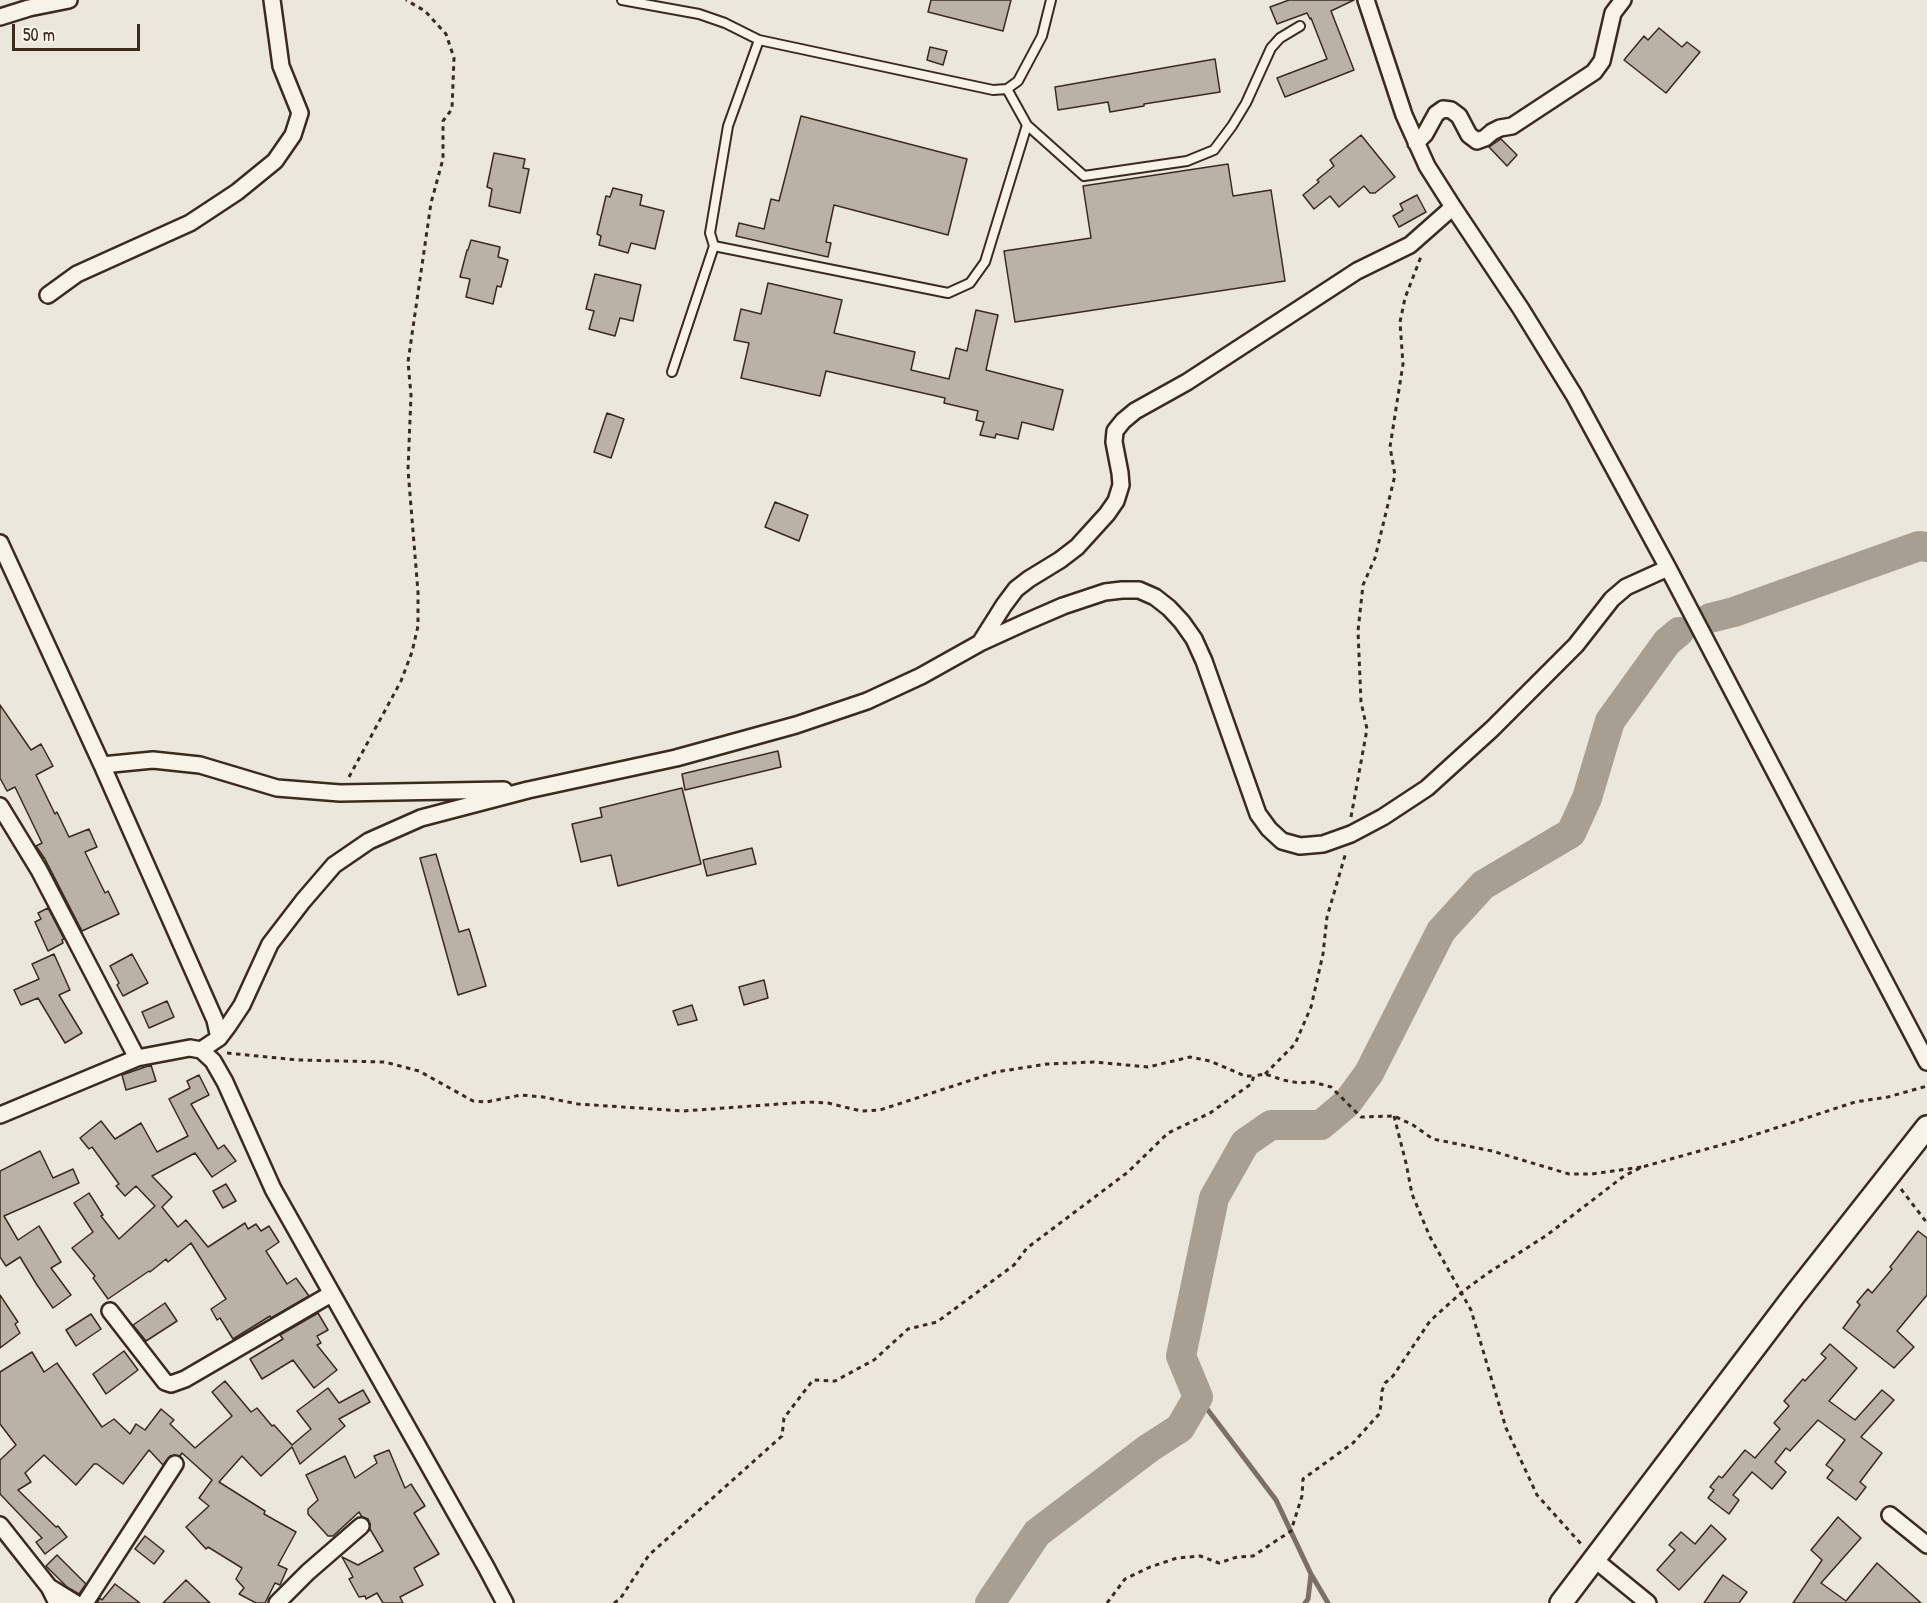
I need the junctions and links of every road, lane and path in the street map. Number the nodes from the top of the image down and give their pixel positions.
1 (69, 0) edge
2 (272, 0) edge
3 (406, 0) edge
4 (622, 0) edge
5 (1051, 0) edge
6 (1366, 0) edge
7 (1623, 0) edge
8 (0, 17) edge
9 (1300, 26) dead end
10 (759, 40) junction
11 (1007, 89) junction
12 (1027, 124) junction
13 (1416, 143) junction
14 (1453, 207) junction
15 (1421, 235) junction
16 (714, 246) junction
17 (48, 295) dead end
18 (672, 372) dead end
19 (0, 543) edge
20 (1668, 568) junction
21 (980, 644) junction
22 (102, 765) junction
23 (528, 790) junction
24 (340, 794) junction
25 (0, 806) edge
26 (1352, 834) junction
27 (219, 1038) junction
28 (201, 1050) junction
29 (137, 1058) junction
30 (1927, 1062) edge
31 (1265, 1074) junction
32 (1254, 1076) junction
33 (1927, 1086) edge
34 (0, 1115) edge
35 (1394, 1116) junction
36 (1927, 1127) edge
37 (1641, 1167) junction
38 (1889, 1173) junction
39 (1927, 1223) edge
40 (1462, 1292) junction
41 (331, 1294) junction
42 (110, 1311) dead end
43 (175, 1464) dead end
44 (1890, 1515) dead end
45 (0, 1525) edge
46 (361, 1526) dead end
47 (1927, 1545) edge
48 (1594, 1559) junction
49 (48, 1587) junction
50 (57, 1603) edge
51 (75, 1603) edge
52 (86, 1603) edge
53 (277, 1603) edge
54 (505, 1603) edge
55 (614, 1603) edge
56 (1107, 1603) edge
57 (1561, 1603) edge
58 (1648, 1603) edge

1 - 8 street
2 - 17 street
3 - 24 path
4 - 10 lane
5 - 11 lane
6 - 13 street
7 - 13 street
9 - 12 lane
10 - 11 lane
10 - 16 lane
11 - 12 lane
12 - 16 lane
13 - 14 street
14 - 15 street
14 - 20 street
15 - 21 street
15 - 26 path
16 - 18 lane
19 - 22 street
20 - 26 street
20 - 30 street
21 - 23 street
21 - 26 street
22 - 24 street
22 - 27 street
23 - 24 street
23 - 27 street
25 - 29 street
26 - 31 path
27 - 28 street
28 - 29 street
28 - 32 path
28 - 41 street
29 - 34 street
31 - 32 path
31 - 35 path
32 - 55 path
33 - 37 path
35 - 37 path
35 - 40 path
36 - 38 street
37 - 40 path
38 - 39 path
38 - 48 street
40 - 48 path
40 - 56 path
41 - 42 street
41 - 54 street
43 - 52 street
44 - 47 street
45 - 49 street
46 - 53 street
48 - 57 street
48 - 58 street
49 - 50 street
49 - 51 street

